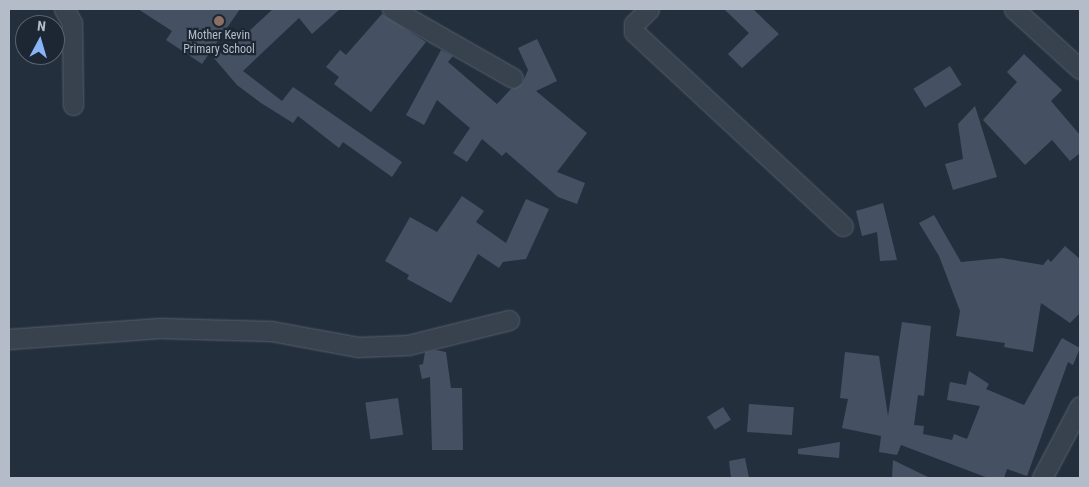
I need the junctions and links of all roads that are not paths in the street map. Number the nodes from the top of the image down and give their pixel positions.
1 (64, 9) edge
2 (392, 9) edge
3 (649, 9) edge
4 (1014, 9) edge
5 (1080, 69) edge
6 (513, 78) dead end
7 (73, 104) dead end
8 (843, 226) dead end
9 (509, 320) dead end
10 (9, 339) edge
11 (1080, 406) edge
12 (1042, 478) edge

1 - 7 street
2 - 6 street
3 - 8 street
4 - 5 street
9 - 10 street
11 - 12 street

